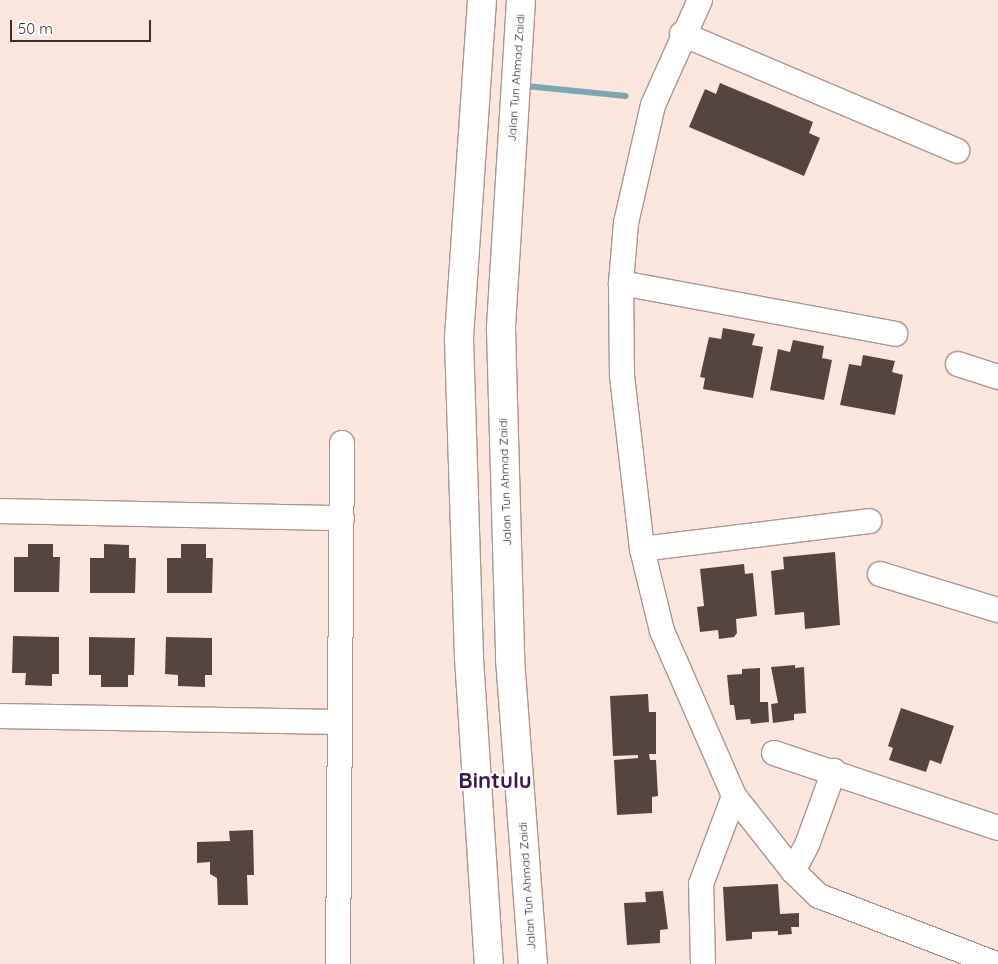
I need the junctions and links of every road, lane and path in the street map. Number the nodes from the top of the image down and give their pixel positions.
1 (482, 0) edge
2 (521, 0) edge
3 (700, 0) edge
4 (682, 34) junction
5 (957, 151) dead end
6 (620, 283) junction
7 (896, 334) dead end
8 (958, 364) dead end
9 (998, 377) edge
10 (342, 443) dead end
11 (0, 511) edge
12 (342, 518) junction
13 (868, 521) dead end
14 (642, 549) junction
15 (880, 574) dead end
16 (998, 610) edge
17 (0, 716) edge
18 (340, 722) junction
19 (774, 753) dead end
20 (834, 771) junction
21 (734, 796) junction
22 (998, 828) edge
23 (793, 871) junction
24 (338, 964) edge
25 (489, 964) edge
26 (533, 964) edge
27 (703, 964) edge
28 (996, 964) edge

1 - 25 main road
2 - 26 main road, Jalan Tun Ahmad Zaidi
3 - 4 street
4 - 5 street
4 - 6 street
6 - 7 street
6 - 14 street
8 - 9 street
10 - 12 street
11 - 12 street
12 - 18 street
13 - 14 street
14 - 21 street
15 - 16 street
17 - 18 street
18 - 24 street
19 - 20 street
20 - 22 street
20 - 23 street
21 - 23 street
21 - 27 street
23 - 28 street

